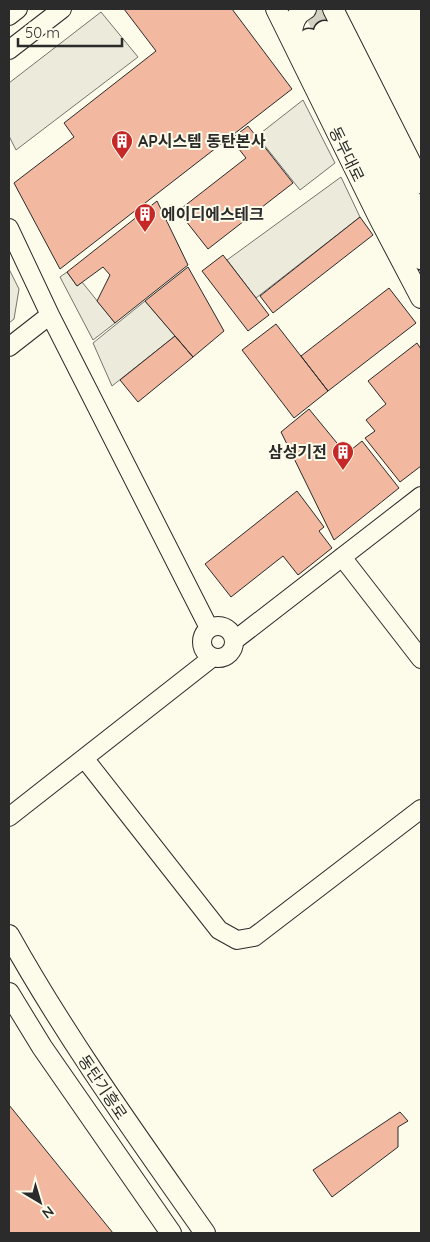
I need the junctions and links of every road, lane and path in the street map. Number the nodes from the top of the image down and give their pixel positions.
1 (18, 9) edge
2 (62, 9) edge
3 (276, 9) edge
4 (306, 9) edge
5 (326, 9) tunnel mouth
6 (9, 16) edge
7 (320, 29) edge
8 (9, 50) edge
9 (421, 183) edge
10 (421, 221) edge
11 (9, 228) edge
12 (421, 258) edge
13 (421, 298) edge
14 (50, 315) junction
15 (9, 347) edge
16 (421, 496) edge
17 (421, 506) edge
18 (397, 515) junction
19 (342, 557) junction
20 (209, 628) junction
21 (234, 640) junction
22 (214, 657) junction
23 (421, 660) edge
24 (84, 758) junction
25 (421, 808) edge
26 (9, 818) edge
27 (9, 935) edge
28 (9, 993) edge
29 (171, 1233) edge
30 (205, 1233) edge

1 - 6 street
2 - 8 street
3 - 7 main road, 동부대로
4 - 7 main road
5 - 7 main road
7 - 9 main road, 동부대로
7 - 10 highway, 동부대로
7 - 12 highway, 동부대로
7 - 13 main road, 동부대로
11 - 14 street
14 - 15 street
14 - 20 street
16 - 18 street
17 - 18 street
18 - 19 street
19 - 21 street
19 - 23 street
20 - 21 street
20 - 22 street
21 - 22 street
22 - 24 street
24 - 25 street
24 - 26 street
27 - 30 main road, 동탄기흥로
28 - 29 main road, 동탄기흥로

